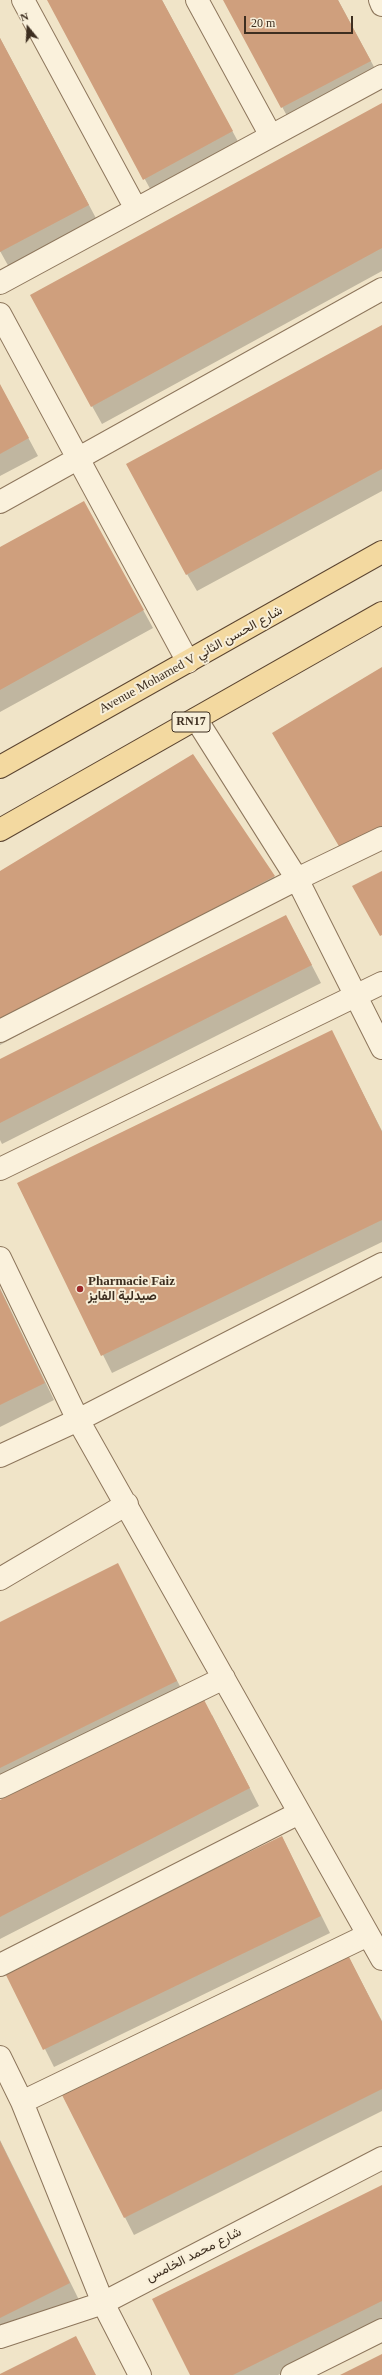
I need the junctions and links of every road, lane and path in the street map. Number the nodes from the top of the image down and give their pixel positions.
1 (23, 0) edge
2 (197, 0) edge
3 (380, 0) edge
4 (382, 4) edge
5 (382, 76) edge
6 (271, 136) junction
7 (136, 209) junction
8 (0, 283) edge
9 (382, 290) edge
10 (0, 314) edge
11 (78, 459) junction
12 (0, 502) edge
13 (382, 552) edge
14 (382, 613) edge
15 (188, 662) junction
16 (196, 719) junction
17 (0, 767) edge
18 (0, 830) edge
19 (382, 838) edge
20 (297, 879) junction
21 (382, 983) edge
22 (356, 996) junction
23 (0, 1031) edge
24 (382, 1048) edge
25 (0, 1169) edge
26 (0, 1258) edge
27 (382, 1264) edge
28 (78, 1420) junction
29 (0, 1456) edge
30 (127, 1504) junction
31 (0, 1579) edge
32 (224, 1678) junction
33 (0, 1787) edge
34 (299, 1813) junction
35 (368, 1935) junction
36 (382, 1958) edge
37 (0, 1965) edge
38 (0, 2057) edge
39 (22, 2102) junction
40 (382, 2158) edge
41 (102, 2303) junction
42 (382, 2330) edge
43 (0, 2337) edge
44 (140, 2375) edge
45 (292, 2375) edge

1 - 7 street
2 - 6 street
3 - 4 street
5 - 6 street
6 - 7 street
7 - 8 street
9 - 11 street
10 - 11 street
11 - 12 street
11 - 15 street
13 - 15 main road, Avenue Mohamed V شارع الحسن الثاني
14 - 16 main road, RN17
15 - 17 main road, Avenue Mohamed V شارع الحسن الثاني
16 - 18 main road, RN17
16 - 20 street
19 - 20 street
20 - 22 street
20 - 23 street
21 - 22 street
22 - 24 street
22 - 25 street
26 - 28 street
27 - 28 street
28 - 29 street
28 - 30 street
30 - 31 street
30 - 32 street
32 - 33 street
32 - 34 street
34 - 35 street
34 - 37 street
35 - 36 street
35 - 39 street
38 - 39 street
39 - 41 street
40 - 41 street, شارع محمد الخامس
41 - 43 street, شارع محمد الخامس
41 - 44 street
42 - 45 street

